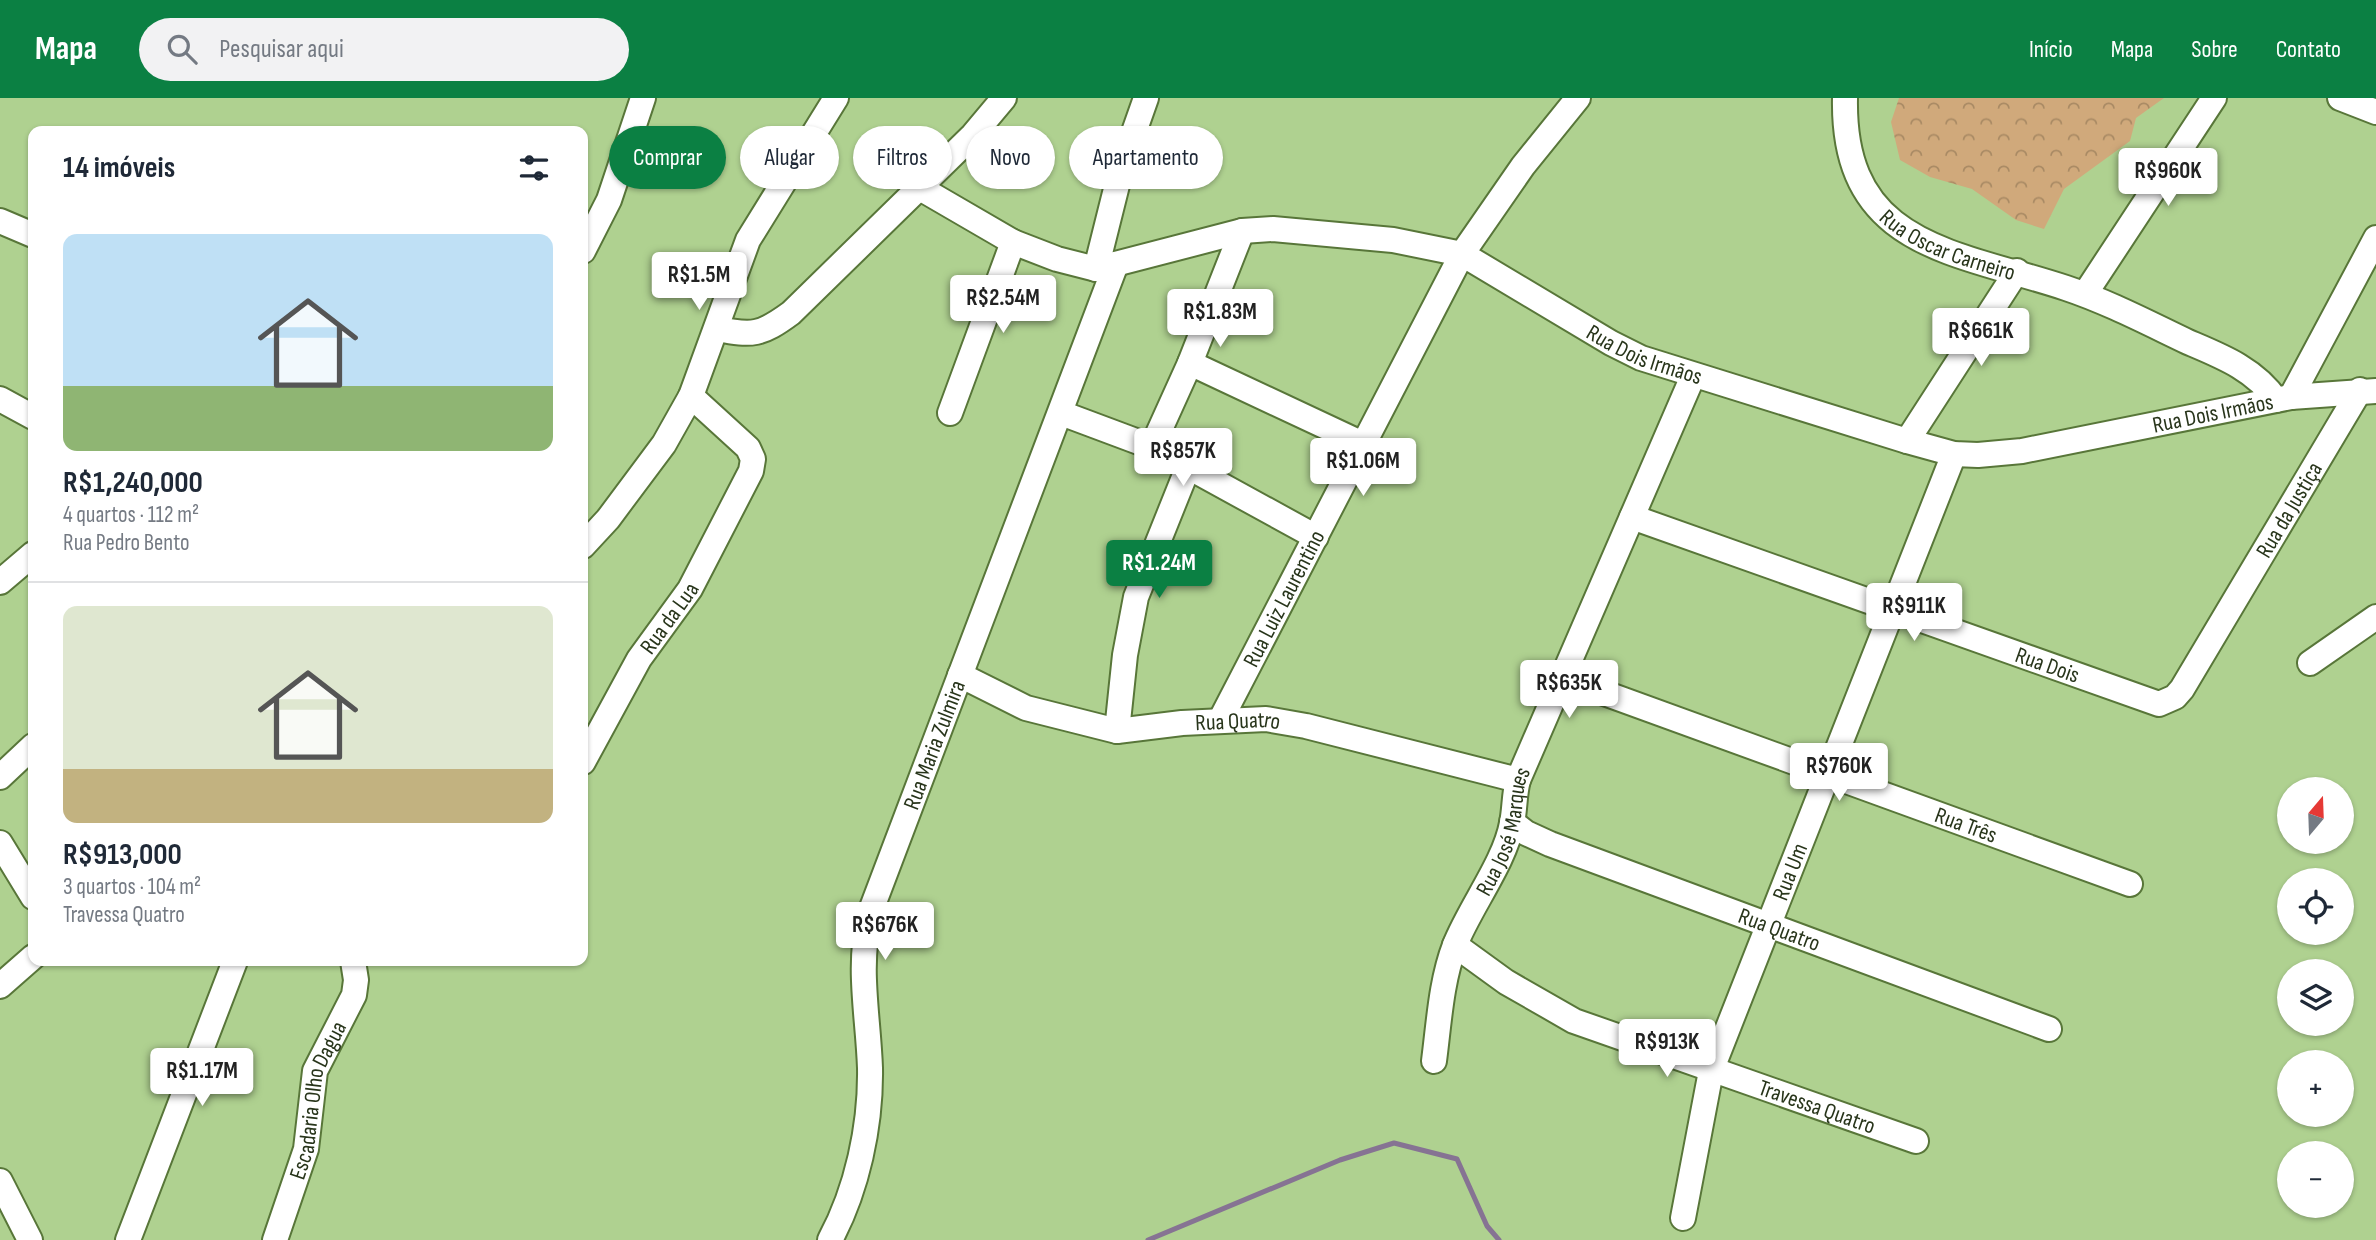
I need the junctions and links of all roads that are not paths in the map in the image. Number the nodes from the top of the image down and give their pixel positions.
1 (643, 98) edge
2 (836, 98) edge
3 (1004, 98) edge
4 (1146, 98) edge
5 (1578, 98) edge
6 (1845, 98) edge
7 (2214, 98) edge
8 (2340, 98) edge
9 (2376, 112) edge
10 (952, 157) edge
11 (919, 189) edge
12 (922, 189) edge
13 (0, 220) edge
14 (1242, 231) junction
15 (28, 233) edge
16 (2376, 238) edge
17 (588, 241) edge
18 (1013, 242) junction
19 (1462, 254) junction
20 (1106, 266) junction
21 (2017, 271) junction
22 (2085, 294) junction
23 (717, 329) junction
24 (1190, 363) junction
25 (1693, 376) junction
26 (2368, 391) edge
27 (691, 396) junction
28 (2284, 398) junction
29 (0, 399) edge
30 (950, 413) dead end
31 (1061, 413) junction
32 (28, 414) edge
33 (1907, 441) junction
34 (1365, 445) junction
35 (1153, 447) junction
36 (1954, 454) junction
37 (1189, 465) junction
38 (1632, 517) junction
39 (1317, 537) junction
40 (588, 541) edge
41 (28, 558) edge
42 (0, 582) edge
43 (1893, 612) junction
44 (2376, 617) edge
45 (2310, 663) dead end
46 (960, 675) junction
47 (1563, 678) junction
48 (2182, 688) joint
49 (1220, 719) junction
50 (1117, 731) junction
51 (28, 751) edge
52 (588, 753) edge
53 (1828, 775) junction
54 (0, 776) edge
55 (1518, 780) junction
56 (1513, 822) junction
57 (0, 843) edge
58 (2130, 884) dead end
59 (28, 889) edge
60 (1769, 926) junction
61 (1455, 945) junction
62 (28, 961) edge
63 (233, 966) edge
64 (354, 966) edge
65 (0, 986) edge
66 (2049, 1029) dead end
67 (1434, 1061) dead end
68 (1712, 1071) junction
69 (1916, 1141) dead end
70 (0, 1181) edge
71 (1683, 1218) dead end
72 (30, 1240) edge
73 (128, 1240) edge
74 (275, 1240) edge
75 (831, 1240) edge

1 - 17 street
2 - 23 street
3 - 10 street
4 - 20 street, Rua Maria Zulmira
5 - 19 street, Rua Luiz Laurentino
6 - 21 street, Rua Oscar Carneiro
7 - 22 street
8 - 9 street
11 - 23 street
12 - 18 street, Rua Dois Irmãos
13 - 15 street
14 - 19 street, Rua Dois Irmãos
14 - 20 street, Rua Dois Irmãos
14 - 24 street
16 - 28 street
18 - 20 street, Rua Dois Irmãos
18 - 30 street
19 - 25 street, Rua Dois Irmãos
19 - 34 street, Rua Luiz Laurentino
20 - 31 street, Rua Maria Zulmira
21 - 22 street, Rua Oscar Carneiro
21 - 33 street
22 - 28 street, Rua Oscar Carneiro
23 - 27 street
24 - 34 street
24 - 35 street
25 - 33 street, Rua Dois Irmãos
25 - 38 street, Rua José Marques
26 - 28 street, Rua da Justiça
26 - 48 street, Rua da Justiça
27 - 40 street
27 - 52 street, Rua da Lua
28 - 36 street, Rua Dois Irmãos
29 - 32 street
31 - 35 street
31 - 46 street, Rua Maria Zulmira
33 - 36 street, Rua Dois Irmãos
34 - 39 street, Rua Luiz Laurentino
35 - 37 street
36 - 43 street, Rua Um
37 - 39 street
37 - 50 street
38 - 43 street, Rua Dois
38 - 47 street, Rua José Marques
39 - 49 street, Rua Luiz Laurentino
41 - 42 street
43 - 48 street, Rua Dois
43 - 53 street, Rua Um
44 - 45 street
46 - 50 street, Rua Quatro
46 - 75 street, Rua Maria Zulmira
47 - 53 street, Rua Três
47 - 55 street, Rua José Marques
49 - 50 street, Rua Quatro
49 - 55 street, Rua Quatro
51 - 54 street
53 - 58 street, Rua Três
53 - 60 street, Rua Um
55 - 56 street, Rua José Marques
56 - 60 street, Rua Quatro
56 - 61 street, Rua José Marques
57 - 59 street
60 - 66 street, Rua Quatro
60 - 68 street, Rua Um
61 - 67 street, Rua José Marques
61 - 68 street, Travessa Quatro
62 - 65 street
63 - 73 street
64 - 74 street, Escadaria Olho Dagua
68 - 69 street, Travessa Quatro
68 - 71 street, Rua Um
70 - 72 street

